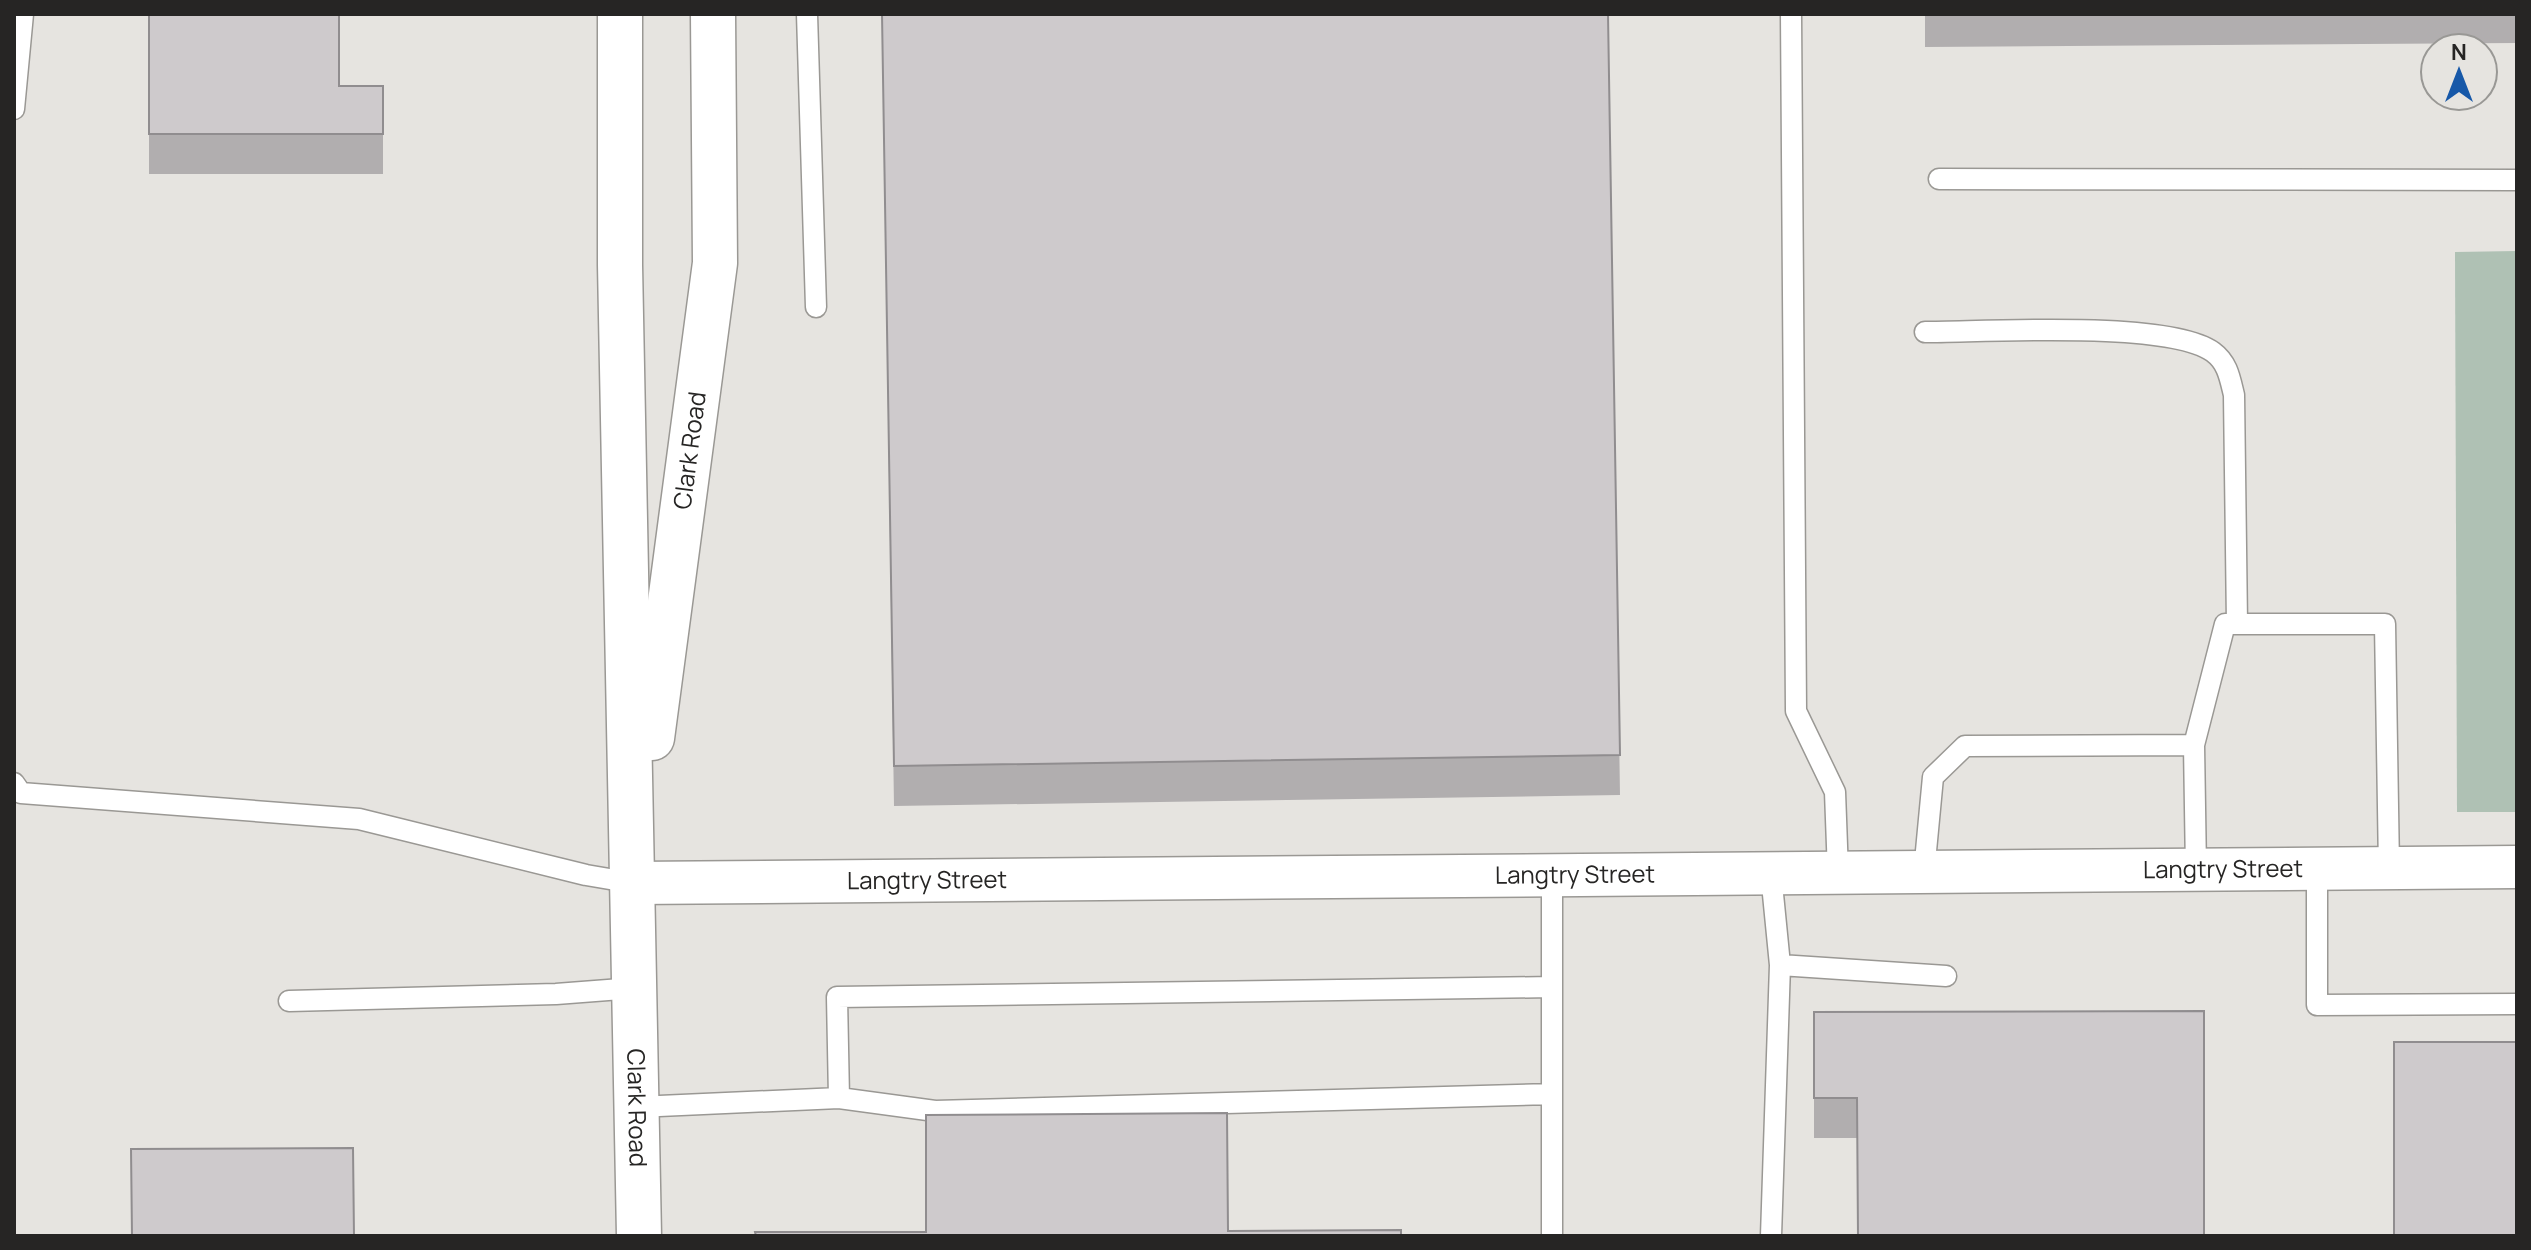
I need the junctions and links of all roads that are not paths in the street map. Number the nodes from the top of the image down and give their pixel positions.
1 (23, 14) edge
2 (620, 14) edge
3 (713, 14) edge
4 (807, 14) edge
5 (1791, 14) edge
6 (14, 109) edge
7 (1939, 179) dead end
8 (2517, 180) edge
9 (816, 307) dead end
10 (1925, 332) dead end
11 (2237, 624) junction
12 (2194, 745) junction
13 (14, 783) edge
14 (2517, 867) edge
15 (2389, 868) junction
16 (2317, 869) junction
17 (2196, 870) junction
18 (1924, 872) junction
19 (1838, 873) junction
20 (1771, 874) junction
21 (1552, 875) junction
22 (633, 883) junction
23 (1780, 965) junction
24 (1946, 976) dead end
25 (1552, 987) junction
26 (634, 988) junction
27 (289, 1001) dead end
28 (2517, 1004) edge
29 (1552, 1094) junction
30 (839, 1098) junction
31 (637, 1107) junction
32 (639, 1236) edge
33 (1552, 1236) edge
34 (1771, 1236) edge

1 - 6 lane
2 - 22 street, Clark Road
3 - 22 street, Clark Road
4 - 9 lane
5 - 19 lane
7 - 8 lane
10 - 11 lane
11 - 12 lane
11 - 15 lane
12 - 17 lane
12 - 18 lane
13 - 22 lane
14 - 15 street, Langtry Street
15 - 16 street, Langtry Street
16 - 17 street, Langtry Street
16 - 28 lane
17 - 18 street, Langtry Street
18 - 19 street, Langtry Street
19 - 20 street, Langtry Street
20 - 21 street, Langtry Street
20 - 23 lane
21 - 22 street, Langtry Street
21 - 25 lane
22 - 26 street, Clark Road
23 - 24 lane
23 - 34 lane
25 - 29 lane
25 - 30 lane
26 - 27 lane
26 - 31 street, Clark Road
29 - 30 lane
29 - 33 lane
30 - 31 lane
31 - 32 street, Clark Road

